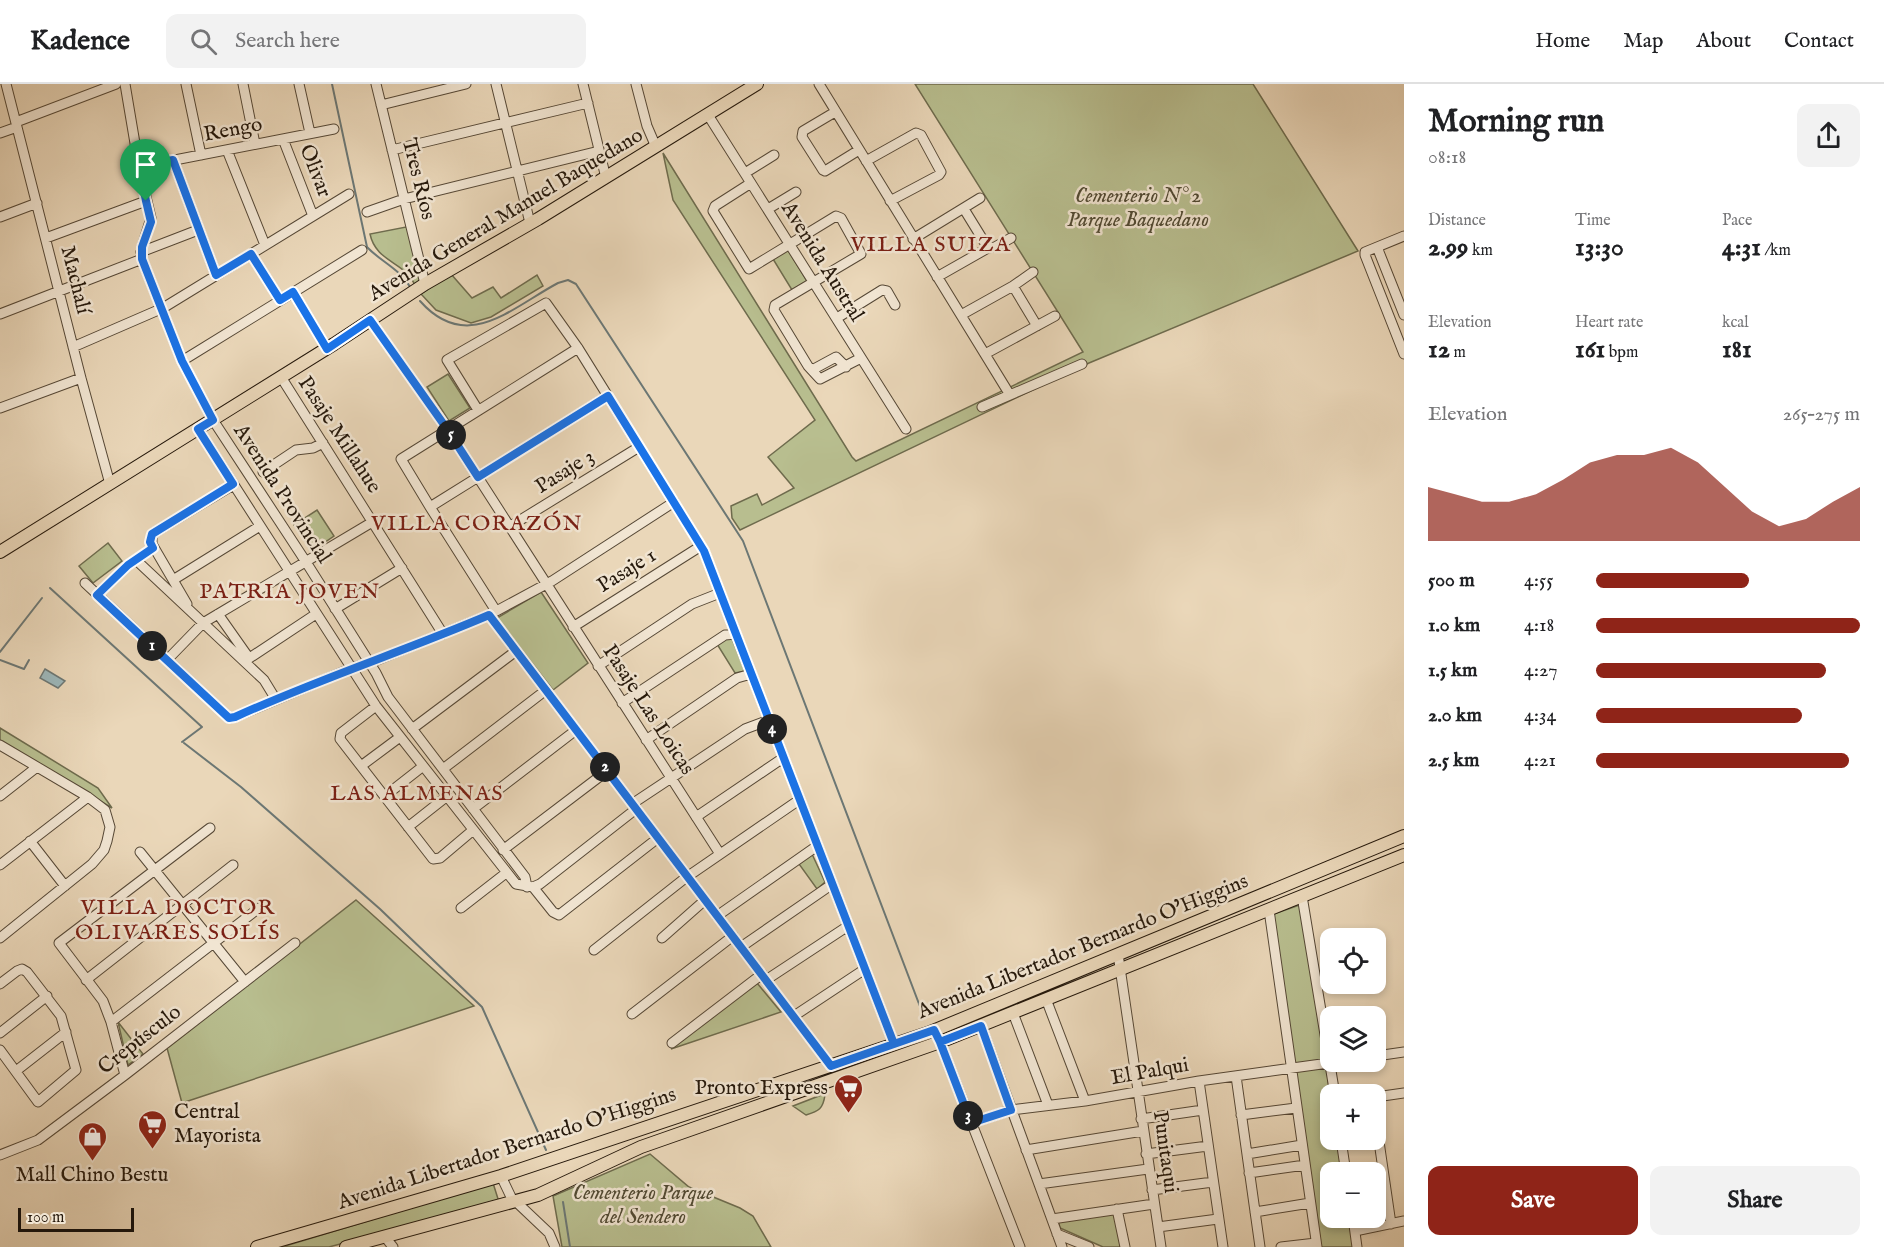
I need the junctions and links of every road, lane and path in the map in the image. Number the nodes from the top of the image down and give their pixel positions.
1 (6, 84) edge
2 (116, 84) edge
3 (125, 84) edge
4 (186, 84) edge
5 (243, 84) edge
6 (299, 84) edge
7 (376, 84) edge
8 (466, 84) edge
9 (496, 84) edge
10 (583, 84) edge
11 (636, 84) edge
12 (757, 84) edge
13 (819, 84) edge
14 (588, 103) junction
15 (381, 105) junction
16 (835, 112) junction
17 (708, 115) junction
18 (506, 123) junction
19 (16, 124) junction
20 (334, 129) dead end
21 (0, 133) edge
22 (310, 133) junction
23 (283, 139) junction
24 (255, 144) junction
25 (656, 147) junction
26 (227, 150) junction
27 (392, 150) junction
28 (859, 150) junction
29 (599, 151) junction
30 (201, 155) junction
31 (774, 155) dead end
32 (173, 160) junction
33 (866, 161) junction
34 (139, 167) junction
35 (517, 171) junction
36 (745, 173) junction
37 (606, 178) junction
38 (751, 183) junction
39 (795, 192) dead end
40 (348, 194) dead end
41 (980, 198) dead end
42 (404, 199) junction
43 (146, 201) junction
44 (890, 201) junction
45 (37, 203) junction
46 (768, 209) junction
47 (964, 209) junction
48 (367, 212) dead end
49 (313, 216) junction
50 (0, 217) edge
51 (530, 223) junction
52 (198, 230) junction
53 (1404, 236) edge
54 (46, 238) junction
55 (913, 238) junction
56 (1011, 238) dead end
57 (790, 244) junction
58 (265, 245) junction
59 (1377, 247) junction
60 (988, 248) junction
61 (362, 250) dead end
62 (251, 254) junction
63 (142, 256) junction
64 (1033, 272) dead end
65 (216, 275) junction
66 (937, 277) junction
67 (814, 282) junction
68 (426, 284) junction
69 (1014, 286) junction
70 (60, 292) junction
71 (293, 292) junction
72 (280, 300) junction
73 (895, 305) dead end
74 (163, 308) junction
75 (0, 314) edge
76 (1404, 314) edge
77 (961, 315) junction
78 (1054, 316) dead end
79 (837, 318) junction
80 (1390, 319) junction
81 (370, 320) junction
82 (1037, 326) junction
83 (73, 347) junction
84 (578, 348) junction
85 (327, 349) junction
86 (985, 354) junction
87 (1404, 354) edge
88 (861, 358) junction
89 (182, 361) junction
90 (1082, 364) dead end
91 (281, 377) junction
92 (81, 378) junction
93 (1010, 395) junction
94 (608, 396) junction
95 (982, 407) dead end
96 (0, 408) edge
97 (478, 410) junction
98 (213, 420) junction
99 (198, 429) junction
100 (447, 429) junction
101 (906, 429) dead end
102 (323, 443) junction
103 (639, 447) junction
104 (263, 472) dead end
105 (478, 477) junction
106 (110, 484) junction
107 (233, 484) junction
108 (674, 502) junction
109 (430, 507) junction
110 (374, 522) junction
111 (260, 526) junction
112 (509, 527) junction
113 (701, 546) junction
114 (153, 548) junction
115 (0, 552) edge
116 (136, 560) junction
117 (306, 562) junction
118 (402, 568) junction
119 (289, 572) junction
120 (173, 580) junction
121 (85, 583) dead end
122 (546, 584) junction
123 (720, 593) junction
124 (97, 595) junction
125 (335, 609) junction
126 (191, 612) junction
127 (492, 613) junction
128 (218, 614) junction
129 (316, 614) junction
130 (203, 623) junction
131 (573, 627) junction
132 (443, 634) junction
133 (736, 634) junction
134 (516, 651) junction
135 (167, 660) junction
136 (247, 660) junction
137 (369, 663) junction
138 (598, 666) junction
139 (351, 668) junction
140 (751, 674) junction
141 (546, 690) junction
142 (275, 698) junction
143 (622, 703) junction
144 (376, 706) junction
145 (769, 720) junction
146 (412, 729) junction
147 (576, 730) junction
148 (400, 737) junction
149 (646, 740) junction
150 (0, 745) edge
151 (783, 758) junction
152 (361, 766) junction
153 (37, 767) junction
154 (422, 767) junction
155 (443, 769) junction
156 (607, 771) junction
157 (671, 778) junction
158 (0, 796) edge
159 (385, 796) junction
160 (88, 797) junction
161 (446, 797) junction
162 (799, 800) junction
163 (634, 806) junction
164 (473, 809) junction
165 (696, 817) junction
166 (408, 827) junction
167 (210, 828) dead end
168 (472, 831) junction
169 (1404, 836) edge
170 (658, 838) junction
171 (30, 841) junction
172 (818, 846) junction
173 (503, 850) junction
174 (140, 852) dead end
175 (720, 854) junction
176 (1404, 855) edge
177 (0, 865) edge
178 (232, 865) dead end
179 (154, 870) junction
180 (506, 873) junction
181 (688, 877) junction
182 (831, 885) junction
183 (64, 886) junction
184 (530, 887) junction
185 (1302, 896) junction
186 (705, 900) junction
187 (182, 905) junction
188 (259, 908) dead end
189 (461, 908) dead end
190 (1269, 910) junction
191 (717, 916) junction
192 (848, 926) junction
193 (2, 932) edge
194 (733, 936) junction
195 (662, 938) dead end
196 (213, 943) junction
197 (296, 943) dead end
198 (741, 947) junction
199 (594, 950) dead end
200 (1118, 954) junction
201 (1106, 959) junction
202 (865, 969) junction
203 (1116, 971) junction
204 (764, 977) junction
205 (86, 980) junction
206 (245, 982) junction
207 (0, 984) edge
208 (46, 996) junction
209 (1046, 999) junction
210 (1323, 1006) edge
211 (1013, 1013) junction
212 (632, 1014) dead end
213 (794, 1016) junction
214 (111, 1022) junction
215 (981, 1026) junction
216 (934, 1030) junction
217 (66, 1032) junction
218 (0, 1033) edge
219 (940, 1042) junction
220 (672, 1043) dead end
221 (894, 1044) junction
222 (0, 1050) edge
223 (1404, 1052) edge
224 (1386, 1055) edge
225 (1320, 1064) edge
226 (831, 1066) junction
227 (1291, 1068) junction
228 (15, 1071) junction
229 (125, 1075) junction
230 (1236, 1076) junction
231 (1199, 1081) junction
232 (1138, 1093) junction
233 (1404, 1093) edge
234 (1386, 1096) edge
235 (1085, 1101) junction
236 (1048, 1105) junction
237 (1296, 1108) junction
238 (1011, 1110) junction
239 (1203, 1110) junction
240 (1241, 1115) junction
241 (1141, 1119) junction
242 (971, 1123) junction
243 (1143, 1131) junction
244 (1302, 1145) junction
245 (1208, 1146) junction
246 (1026, 1150) junction
247 (1380, 1150) edge
248 (1146, 1154) junction
249 (1247, 1154) junction
250 (0, 1155) edge
251 (1305, 1165) junction
252 (1148, 1169) junction
253 (1249, 1173) junction
254 (501, 1176) junction
255 (1213, 1182) junction
256 (1039, 1184) junction
257 (1152, 1190) junction
258 (516, 1201) junction
259 (1311, 1203) junction
260 (1154, 1204) junction
261 (1117, 1209) junction
262 (1255, 1212) junction
263 (1052, 1219) junction
264 (1218, 1219) junction
265 (1404, 1221) edge
266 (1391, 1224) junction
267 (1158, 1227) junction
268 (1355, 1228) edge
269 (1355, 1231) junction
270 (1057, 1234) junction
271 (389, 1242) edge
272 (1317, 1245) edge
273 (257, 1247) edge
274 (346, 1247) edge
275 (555, 1247) edge
276 (1020, 1247) edge
277 (1062, 1247) edge
278 (1089, 1247) edge
279 (1125, 1247) edge
280 (1161, 1247) edge
281 (1223, 1247) edge
282 (1260, 1247) edge
283 (1281, 1247) edge
284 (1357, 1247) edge

1 - 19 street, Machalí
2 - 19 street
3 - 34 street
4 - 30 street
5 - 24 street
6 - 22 street
7 - 15 street, Tres Ríos
8 - 15 street
9 - 18 street
10 - 14 street
11 - 25 street
12 - 17 main road, Avenida General Manuel Baquedano
13 - 16 street
14 - 18 street
14 - 29 street
15 - 27 street, Tres Ríos
16 - 28 street
16 - 28 street
17 - 25 main road, Avenida General Manuel Baquedano
17 - 36 street, Avenida Austral
18 - 27 street
18 - 35 street
19 - 21 street
19 - 45 street, Machalí
20 - 22 street, Rengo
22 - 23 street, Rengo
23 - 24 street, Rengo
23 - 49 street, Olivar
24 - 26 street, Rengo
25 - 37 main road, Avenida General Manuel Baquedano
26 - 30 street, Rengo
26 - 58 street
27 - 42 street, Tres Ríos
28 - 33 street
29 - 35 street
29 - 37 street
30 - 32 street, Rengo
31 - 36 street
32 - 34 street, Rengo
32 - 52 street
33 - 44 street
33 - 44 street
34 - 43 street
35 - 42 street
35 - 51 street
36 - 38 street, Avenida Austral
37 - 51 main road, Avenida General Manuel Baquedano
38 - 46 street, Avenida Austral
38 - 57 street
39 - 46 street
40 - 49 street
41 - 47 street
42 - 48 street
42 - 68 street, Tres Ríos
43 - 54 street
43 - 63 street
44 - 55 street
45 - 50 street
45 - 54 street, Machalí
46 - 57 street, Avenida Austral
47 - 55 street
47 - 60 street
49 - 58 street
51 - 68 main road, Avenida General Manuel Baquedano
52 - 63 street
52 - 65 street
53 - 59 street
54 - 70 street, Machalí
55 - 66 street
56 - 60 street
57 - 67 street, Avenida Austral
57 - 67 street
58 - 62 street
59 - 76 street
59 - 80 street
60 - 66 street
61 - 71 street
62 - 65 street
62 - 72 street
63 - 70 street
63 - 74 street, Avenida Provincial
64 - 69 street
65 - 74 street
66 - 77 street
67 - 79 street, Avenida Austral
67 - 88 street
68 - 81 main road, Avenida General Manuel Baquedano
69 - 77 street
69 - 82 street
70 - 75 street
70 - 83 street, Machalí
71 - 72 street
71 - 85 street
72 - 89 street
73 - 79 street
74 - 83 street
74 - 89 street, Avenida Provincial
76 - 80 street
77 - 86 street
78 - 82 street
79 - 88 street, Avenida Austral
80 - 87 street
81 - 85 main road, Avenida General Manuel Baquedano
81 - 100 street, Pasaje Las Loicas
82 - 86 street
83 - 92 street, Machalí
84 - 94 street
84 - 97 street
84 - 97 street
85 - 91 main road, Avenida General Manuel Baquedano
86 - 93 street
88 - 101 street, Avenida Austral
89 - 98 street, Avenida Provincial
90 - 93 street
91 - 98 main road, Avenida General Manuel Baquedano
91 - 102 street, Pasaje Millahue
92 - 96 street
92 - 106 street, Machalí
93 - 95 street
94 - 103 street
94 - 105 street
97 - 100 street
98 - 99 main road, Avenida General Manuel Baquedano
98 - 117 street, Avenida Provincial
99 - 106 main road, Avenida General Manuel Baquedano
99 - 107 street, Avenida Provincial
100 - 105 street, Pasaje Las Loicas
100 - 109 street
102 - 104 street
102 - 110 street, Pasaje Millahue
103 - 108 street
103 - 112 street, Pasaje 3
105 - 109 street
105 - 112 street, Pasaje Las Loicas
106 - 115 main road, Avenida General Manuel Baquedano
107 - 111 street, Avenida Provincial
107 - 114 street
108 - 113 street
108 - 122 street
109 - 127 street
110 - 117 street
110 - 118 street, Pasaje Millahue
111 - 119 street, Avenida Provincial
111 - 120 street
112 - 122 street, Pasaje Las Loicas
113 - 123 street
113 - 131 street, Pasaje 1
114 - 116 street
114 - 120 street
116 - 124 street
116 - 126 street
117 - 119 street
117 - 125 street, Avenida Provincial
118 - 125 street
118 - 132 street, Pasaje Millahue
119 - 128 street
119 - 129 street, Avenida Provincial
120 - 126 street
121 - 124 street
122 - 127 street
122 - 131 street, Pasaje Las Loicas
123 - 133 street
123 - 138 street
124 - 135 street
125 - 137 street, Avenida Provincial
126 - 130 street
127 - 132 street
127 - 134 street
128 - 130 street
128 - 136 street
129 - 136 street
129 - 139 street, Avenida Provincial
130 - 135 street
130 - 136 street
131 - 138 street, Pasaje Las Loicas
132 - 137 street
133 - 140 street
133 - 143 street
134 - 141 street
134 - 146 street
135 - 142 street
136 - 142 street
137 - 139 street
137 - 146 street, Avenida Provincial
138 - 143 street, Pasaje Las Loicas
139 - 142 street
139 - 144 street, Avenida Provincial
140 - 145 street
140 - 149 street
141 - 147 street
141 - 155 street
143 - 149 street, Pasaje Las Loicas
144 - 148 street, Avenida Provincial
144 - 152 street
145 - 151 street
145 - 157 street
146 - 155 street, Avenida Provincial
147 - 156 street
147 - 164 street
148 - 152 street
148 - 154 street, Avenida Provincial
149 - 157 street, Pasaje Las Loicas
150 - 153 street
151 - 162 street
151 - 165 street
152 - 159 street
153 - 158 street
153 - 160 street
154 - 159 street
154 - 161 street, Avenida Provincial
155 - 164 street, Avenida Provincial
156 - 163 street
156 - 173 street
157 - 163 street
157 - 165 street, Pasaje Las Loicas
159 - 166 street
160 - 171 street
160 - 183 street
161 - 166 street
161 - 168 street, Avenida Provincial
162 - 172 street
162 - 175 street
163 - 170 street
163 - 184 street
164 - 173 street, Avenida Provincial
165 - 175 street, Pasaje Las Loicas
166 - 168 street
167 - 179 street
168 - 180 street, Avenida Provincial
169 - 200 main road, Avenida Libertador Bernardo O'Higgins
170 - 181 street
170 - 184 street
171 - 177 street
171 - 183 street
172 - 182 street
172 - 191 street
173 - 184 street, Avenida Provincial
174 - 179 street
175 - 181 street
176 - 185 main road, Avenida Libertador Bernardo O'Higgins
178 - 187 street
179 - 187 street
179 - 205 street
180 - 184 street, Avenida Provincial
180 - 189 street
181 - 186 street
181 - 199 street
182 - 192 street
182 - 198 street
183 - 193 street
185 - 190 main road, Avenida Libertador Bernardo O'Higgins
185 - 210 street
186 - 191 street
186 - 195 street
187 - 196 street
187 - 205 street
188 - 196 street
190 - 203 main road, Avenida Libertador Bernardo O'Higgins
190 - 227 street
191 - 194 street
192 - 202 street
192 - 204 street
194 - 198 street
194 - 212 street
196 - 206 street
196 - 214 street
197 - 206 street, Crepúsculo
198 - 204 street
200 - 201 main road, Avenida Libertador Bernardo O'Higgins
200 - 203 street, Punitaqui
201 - 203 main road
201 - 216 main road, Avenida Libertador Bernardo O'Higgins
202 - 213 street
202 - 221 street
203 - 209 main road, Avenida Libertador Bernardo O'Higgins
203 - 232 street, Punitaqui
204 - 213 street
204 - 220 street
205 - 214 street
206 - 229 street, Crepúsculo
207 - 208 street
208 - 217 street
208 - 218 street
209 - 211 main road, Avenida Libertador Bernardo O'Higgins
209 - 235 street
211 - 215 main road, Avenida Libertador Bernardo O'Higgins
211 - 236 street
213 - 226 street
214 - 229 street
215 - 219 main road, Avenida Libertador Bernardo O'Higgins
215 - 238 street
216 - 219 street
216 - 221 main road, Avenida Libertador Bernardo O'Higgins
217 - 228 street
217 - 228 street
219 - 242 street
219 - 258 main road, Avenida Libertador Bernardo O'Higgins
221 - 226 main road, Avenida Libertador Bernardo O'Higgins
222 - 228 street
223 - 224 street
225 - 227 street, El Palqui
226 - 254 main road, Avenida Libertador Bernardo O'Higgins
227 - 230 street, El Palqui
227 - 237 street
229 - 250 street, Crepúsculo
230 - 231 street, El Palqui
230 - 240 street
231 - 232 street, El Palqui
231 - 239 street
232 - 235 street, El Palqui
232 - 241 street, Punitaqui
233 - 234 street
235 - 236 street, El Palqui
236 - 238 street, El Palqui
237 - 240 street
237 - 244 street
238 - 242 street, El Palqui
238 - 246 street
239 - 241 street
239 - 245 street
240 - 249 street
241 - 243 street, Punitaqui
242 - 276 street
243 - 246 street
243 - 248 street, Punitaqui
244 - 249 street
244 - 251 street
245 - 248 street
245 - 255 street
246 - 256 street
247 - 266 street
248 - 252 street, Punitaqui
249 - 253 street
251 - 253 street
251 - 259 street
252 - 256 street
252 - 257 street, Punitaqui
253 - 262 street
254 - 258 street
254 - 273 main road, Avenida Libertador Bernardo O'Higgins
255 - 257 street
255 - 264 street
256 - 263 street
257 - 260 street, Punitaqui
258 - 271 main road, Avenida Libertador Bernardo O'Higgins
258 - 275 street
259 - 262 street
259 - 272 street
260 - 261 street
260 - 267 street, Punitaqui
261 - 263 street
261 - 279 street
262 - 282 street
263 - 270 street
264 - 267 street
264 - 281 street
265 - 266 street
266 - 269 street
267 - 280 street, Punitaqui
268 - 269 street
269 - 284 street
270 - 277 street
270 - 278 street
271 - 274 main road, Avenida Libertador Bernardo O'Higgins
272 - 283 street

